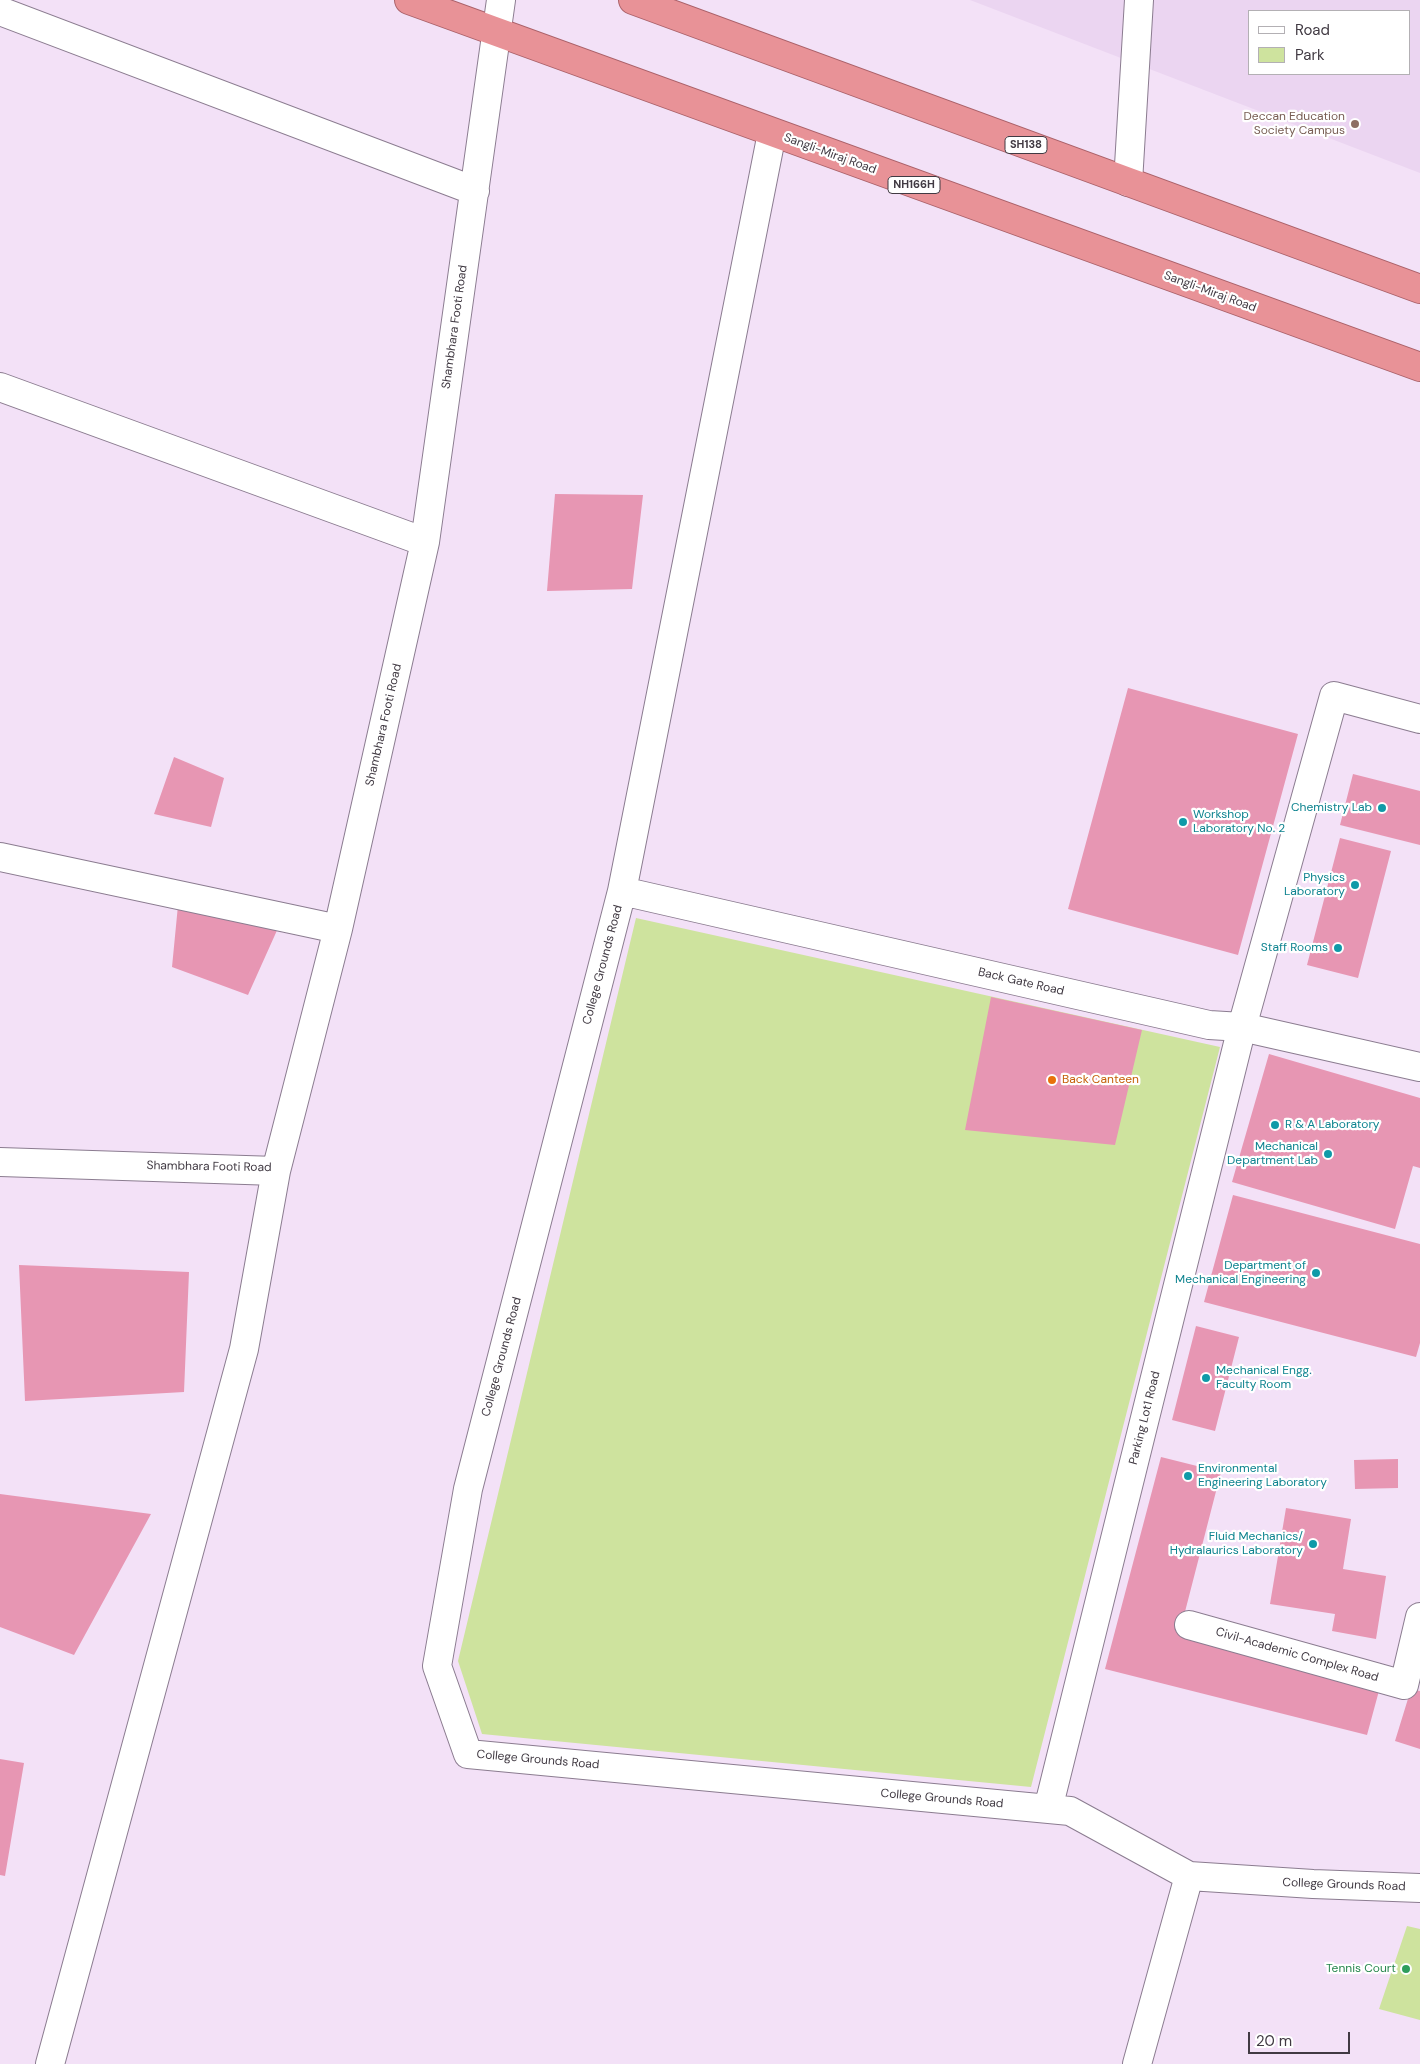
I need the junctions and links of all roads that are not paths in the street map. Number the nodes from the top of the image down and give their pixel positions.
1 (409, 0) edge
2 (500, 0) edge
3 (633, 0) edge
4 (1139, 0) edge
5 (0, 11) edge
6 (496, 32) junction
7 (772, 133) junction
8 (1128, 182) junction
9 (475, 191) junction
10 (1420, 289) edge
11 (1420, 367) edge
12 (0, 387) edge
13 (425, 542) junction
14 (1420, 719) edge
15 (0, 857) edge
16 (622, 891) junction
17 (338, 929) junction
18 (1242, 1026) junction
19 (1420, 1067) edge
20 (0, 1162) edge
21 (276, 1171) junction
22 (1420, 1617) edge
23 (1189, 1625) dead end
24 (1048, 1809) junction
25 (1189, 1876) junction
26 (1420, 1888) edge
27 (50, 2064) edge
28 (1137, 2064) edge

1 - 6 highway, Sangli-Miraj Road / NH166H
2 - 6 street, Shambhara Footi Road
3 - 8 highway, SH138
4 - 8 street
5 - 9 street
6 - 7 highway, Sangli-Miraj Road / NH166H
6 - 9 street, Shambhara Footi Road
7 - 11 highway, Sangli-Miraj Road / NH166H
7 - 16 street
8 - 10 highway, SH138
9 - 13 street, Shambhara Footi Road
12 - 13 street
13 - 17 street, Shambhara Footi Road
14 - 18 street, Parking Lot1 Road
15 - 17 street
16 - 18 street, Back Gate Road
16 - 24 street, College Grounds Road
17 - 21 street, Shambhara Footi Road
18 - 19 street, Back Gate Road
18 - 24 street, Parking Lot1 Road
20 - 21 street, Shambhara Footi Road
21 - 27 street
22 - 23 street, Civil-Academic Complex Road
24 - 25 street, College Grounds Road
25 - 26 street, College Grounds Road
25 - 28 street

